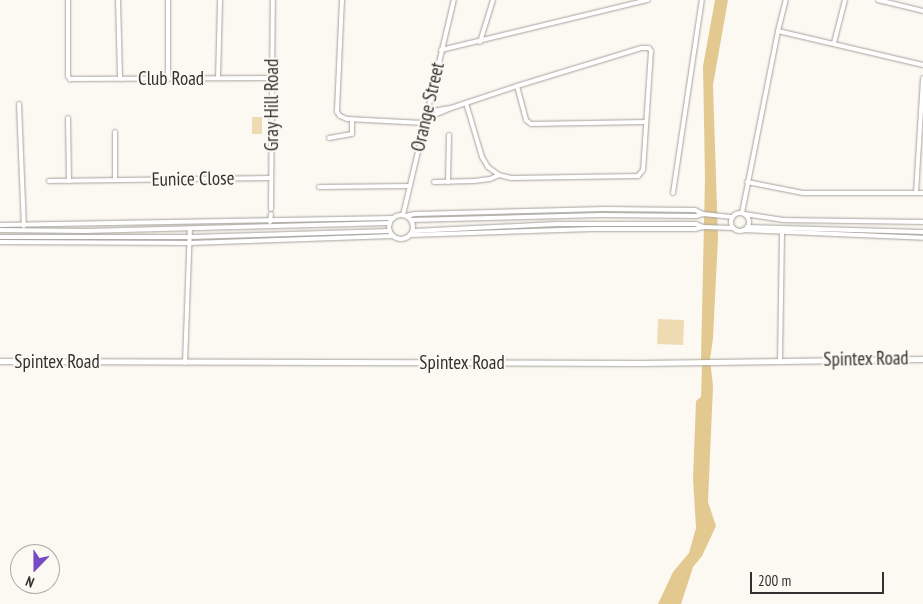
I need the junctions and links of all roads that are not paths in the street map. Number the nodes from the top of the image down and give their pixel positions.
1 (68, 0) edge
2 (118, 0) edge
3 (168, 0) edge
4 (220, 0) edge
5 (273, 0) edge
6 (342, 0) edge
7 (454, 0) edge
8 (493, 0) edge
9 (622, 0) edge
10 (648, 0) edge
11 (702, 0) edge
12 (786, 0) edge
13 (845, 0) edge
14 (878, 0) edge
15 (625, 5) junction
16 (923, 11) edge
17 (778, 31) junction
18 (480, 42) junction
19 (834, 43) junction
20 (441, 50) junction
21 (923, 65) edge
22 (218, 78) junction
23 (271, 78) junction
24 (923, 78) edge
25 (120, 79) junction
26 (168, 79) junction
27 (517, 86) junction
28 (466, 103) junction
29 (19, 104) dead end
30 (451, 108) junction
31 (427, 112) junction
32 (68, 118) dead end
33 (352, 119) junction
34 (424, 121) junction
35 (646, 122) junction
36 (115, 132) dead end
37 (921, 133) edge
38 (450, 135) dead end
39 (329, 138) dead end
40 (499, 175) junction
41 (272, 178) junction
42 (115, 180) junction
43 (69, 181) junction
44 (49, 182) dead end
45 (434, 182) dead end
46 (448, 182) junction
47 (747, 182) junction
48 (410, 186) junction
49 (319, 187) dead end
50 (673, 193) dead end
51 (916, 193) junction
52 (923, 193) edge
53 (703, 214) junction
54 (743, 214) junction
55 (405, 216) junction
56 (733, 216) junction
57 (394, 218) junction
58 (411, 220) junction
59 (270, 222) junction
60 (923, 222) edge
61 (390, 223) junction
62 (0, 225) edge
63 (24, 226) junction
64 (747, 227) junction
65 (733, 228) junction
66 (190, 229) junction
67 (0, 230) edge
68 (743, 230) junction
69 (390, 231) junction
70 (923, 232) edge
71 (412, 233) junction
72 (782, 233) junction
73 (0, 236) edge
74 (394, 236) junction
75 (190, 237) junction
76 (923, 238) edge
77 (0, 242) edge
78 (190, 243) junction
79 (923, 359) edge
80 (0, 361) edge
81 (780, 361) junction
82 (185, 363) junction

1 - 25 street, Club Road
2 - 25 street
3 - 26 street
4 - 22 street
5 - 23 street, Gray Hill Road
6 - 33 street
7 - 20 street, Orange Street
8 - 18 street
9 - 15 street
10 - 15 street
11 - 50 street
12 - 17 street
13 - 19 street
14 - 16 street
15 - 18 street
17 - 19 street
17 - 47 street
18 - 20 street
19 - 21 street
20 - 31 street, Orange Street
22 - 23 street, Club Road
22 - 26 street, Club Road
23 - 41 street, Gray Hill Road
24 - 37 street
25 - 26 street, Club Road
27 - 28 street
27 - 35 street
27 - 35 street
28 - 30 street
28 - 40 street
29 - 63 street
30 - 31 street
30 - 34 street
31 - 34 street, Orange Street
32 - 43 street
33 - 34 street
33 - 39 street
34 - 48 street, Orange Street
35 - 40 street
36 - 42 street
37 - 51 street
38 - 46 street
40 - 46 street
41 - 42 street, Eunice Close
41 - 59 street, Gray Hill Road
42 - 43 street, Eunice Close
43 - 44 street, Eunice Close
45 - 46 street
47 - 51 street
47 - 54 street
48 - 49 street
48 - 55 street, Orange Street
51 - 52 street
53 - 55 street
53 - 56 street
53 - 58 street
54 - 56 street
54 - 60 street
54 - 64 street
55 - 57 street
55 - 58 street
56 - 65 street
57 - 59 street
57 - 61 street
58 - 71 street
59 - 63 street
61 - 66 street
61 - 69 street
62 - 63 street
64 - 68 street
64 - 70 street
65 - 68 street
65 - 71 street
66 - 67 street
66 - 75 street
68 - 72 street
69 - 74 street
69 - 75 street
71 - 74 street
72 - 76 street
72 - 81 street
73 - 75 street
74 - 78 street
75 - 78 street
77 - 78 street
78 - 82 street
79 - 81 main road, Spintex Road
80 - 82 main road, Spintex Road
81 - 82 main road, Spintex Road

